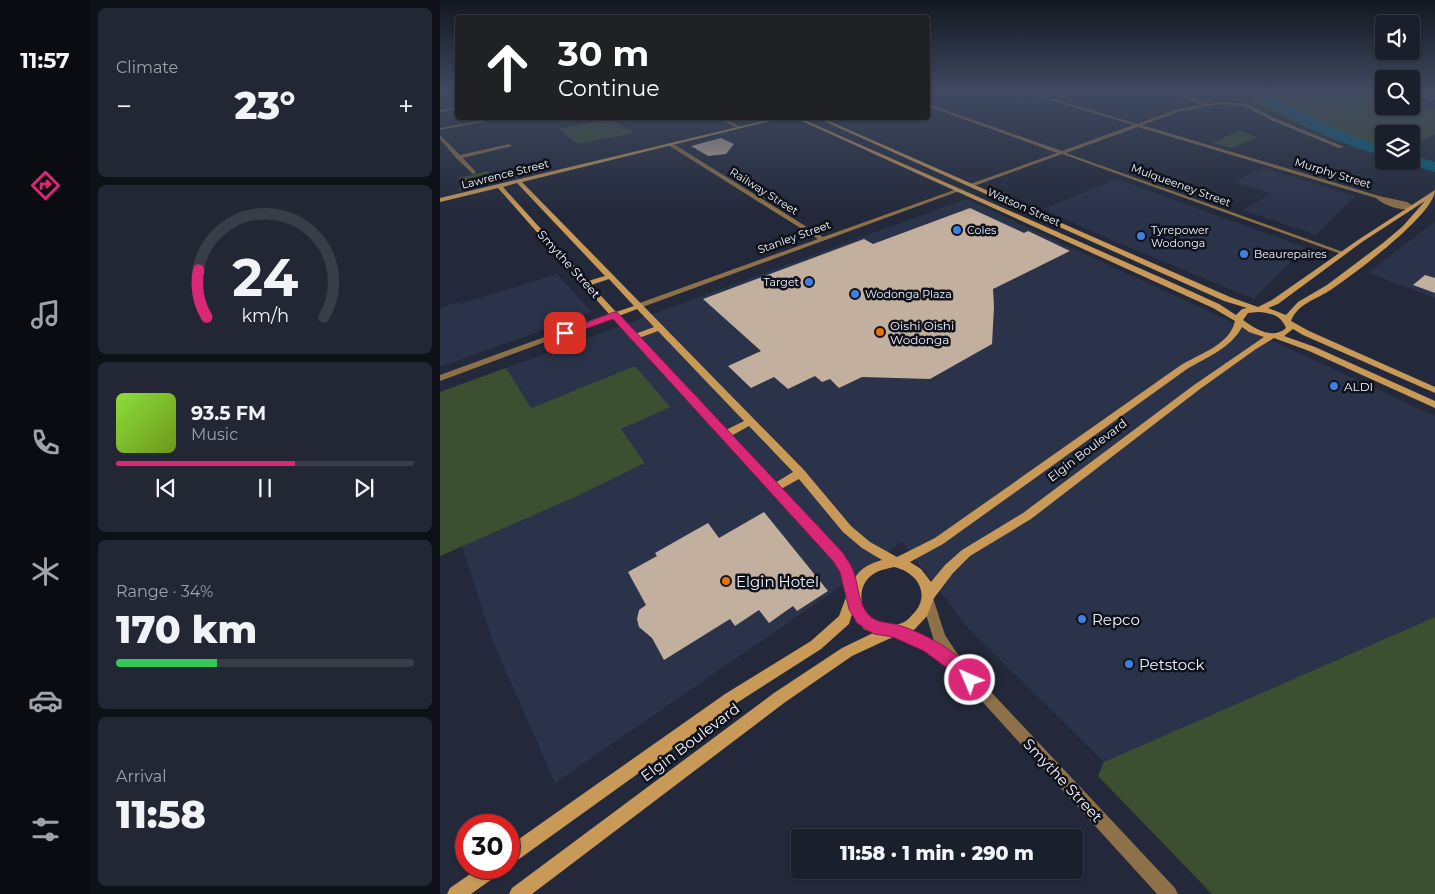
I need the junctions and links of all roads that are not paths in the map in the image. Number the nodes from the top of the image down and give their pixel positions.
1 (716, 133) edge
2 (831, 133) edge
3 (853, 133) edge
4 (1005, 133) edge
5 (1117, 133) edge
6 (1164, 133) edge
7 (1306, 133) edge
8 (440, 136) edge
9 (670, 144) junction
10 (510, 146) dead end
11 (1341, 147) dead end
12 (1061, 153) junction
13 (458, 157) junction
14 (472, 172) dead end
15 (949, 175) junction
16 (936, 180) junction
17 (518, 181) junction
18 (972, 185) junction
19 (499, 186) junction
20 (959, 190) junction
21 (1435, 192) edge
22 (995, 195) junction
23 (440, 200) edge
24 (982, 200) junction
25 (537, 202) junction
26 (518, 207) junction
27 (1412, 208) junction
28 (1422, 210) junction
29 (1397, 217) junction
30 (1412, 222) junction
31 (822, 239) junction
32 (1360, 241) junction
33 (1384, 246) junction
34 (1114, 248) junction
35 (1343, 253) junction
36 (1101, 254) junction
37 (1173, 274) junction
38 (609, 277) junction
39 (1161, 281) junction
40 (587, 284) junction
41 (637, 306) junction
42 (1258, 310) junction
43 (614, 315) junction
44 (1288, 321) junction
45 (1241, 322) junction
46 (659, 328) junction
47 (1274, 336) junction
48 (634, 337) junction
49 (440, 378) edge
50 (1435, 390) edge
51 (1435, 405) edge
52 (749, 422) junction
53 (724, 435) junction
54 (800, 473) junction
55 (773, 489) junction
56 (896, 562) junction
57 (853, 593) junction
58 (928, 598) junction
59 (893, 631) junction
60 (957, 666) junction
61 (520, 848) edge
62 (477, 879) edge
63 (456, 894) edge
64 (518, 894) edge
65 (1169, 894) edge

1 - 9 street, Lawrence Street
2 - 16 street, Watson Street
3 - 15 street, Watson Street
4 - 12 street, Mulqueeney Street
5 - 12 street
6 - 27 street, Murphy Street
7 - 11 street
8 - 13 street
9 - 17 street, Lawrence Street
9 - 31 street, Railway Street
10 - 13 street
12 - 18 street
12 - 35 street, Mulqueeney Street
13 - 14 street
15 - 16 street
15 - 18 street, Watson Street
16 - 20 street, Watson Street
17 - 19 street, Lawrence Street
17 - 25 street, Smythe Street
18 - 20 street
18 - 22 street, Watson Street
19 - 23 street, Lawrence Street
19 - 26 street, Smythe Street
20 - 24 street, Watson Street
20 - 31 street, Stanley Street
21 - 27 street
21 - 28 street
22 - 24 street
22 - 34 street, Watson Street
24 - 36 street, Watson Street
25 - 26 street
25 - 38 street, Smythe Street
26 - 40 street, Smythe Street
27 - 28 street
27 - 29 street
28 - 30 street
29 - 30 street
29 - 32 street
30 - 33 street
31 - 41 street, Stanley Street
32 - 33 street
32 - 35 street
33 - 44 street
34 - 36 street
34 - 37 street, Watson Street
35 - 42 street
36 - 39 street, Watson Street
37 - 39 street
37 - 42 street, Watson Street
38 - 40 street
38 - 41 street, Smythe Street
39 - 45 street, Watson Street
40 - 43 street, Smythe Street
41 - 43 street
41 - 46 street, Smythe Street
42 - 44 street, Watson Street
42 - 45 street
43 - 48 street, Smythe Street
43 - 49 street
44 - 47 street, Elgin Boulevard
44 - 50 street
45 - 47 street, Watson Street
45 - 56 street, Elgin Boulevard
46 - 48 street
46 - 52 street, Smythe Street
47 - 51 street
47 - 58 street, Elgin Boulevard
48 - 53 street, Smythe Street
52 - 53 street
52 - 54 street, Smythe Street
53 - 55 street, Smythe Street
54 - 55 street
54 - 56 street, Smythe Street
55 - 57 street, Smythe Street
56 - 57 street
56 - 58 street
57 - 59 street
57 - 61 street, Elgin Boulevard
58 - 59 street
58 - 60 street, Smythe Street
59 - 60 street, Smythe Street
59 - 64 street, Elgin Boulevard
60 - 65 street, Smythe Street
62 - 63 street

